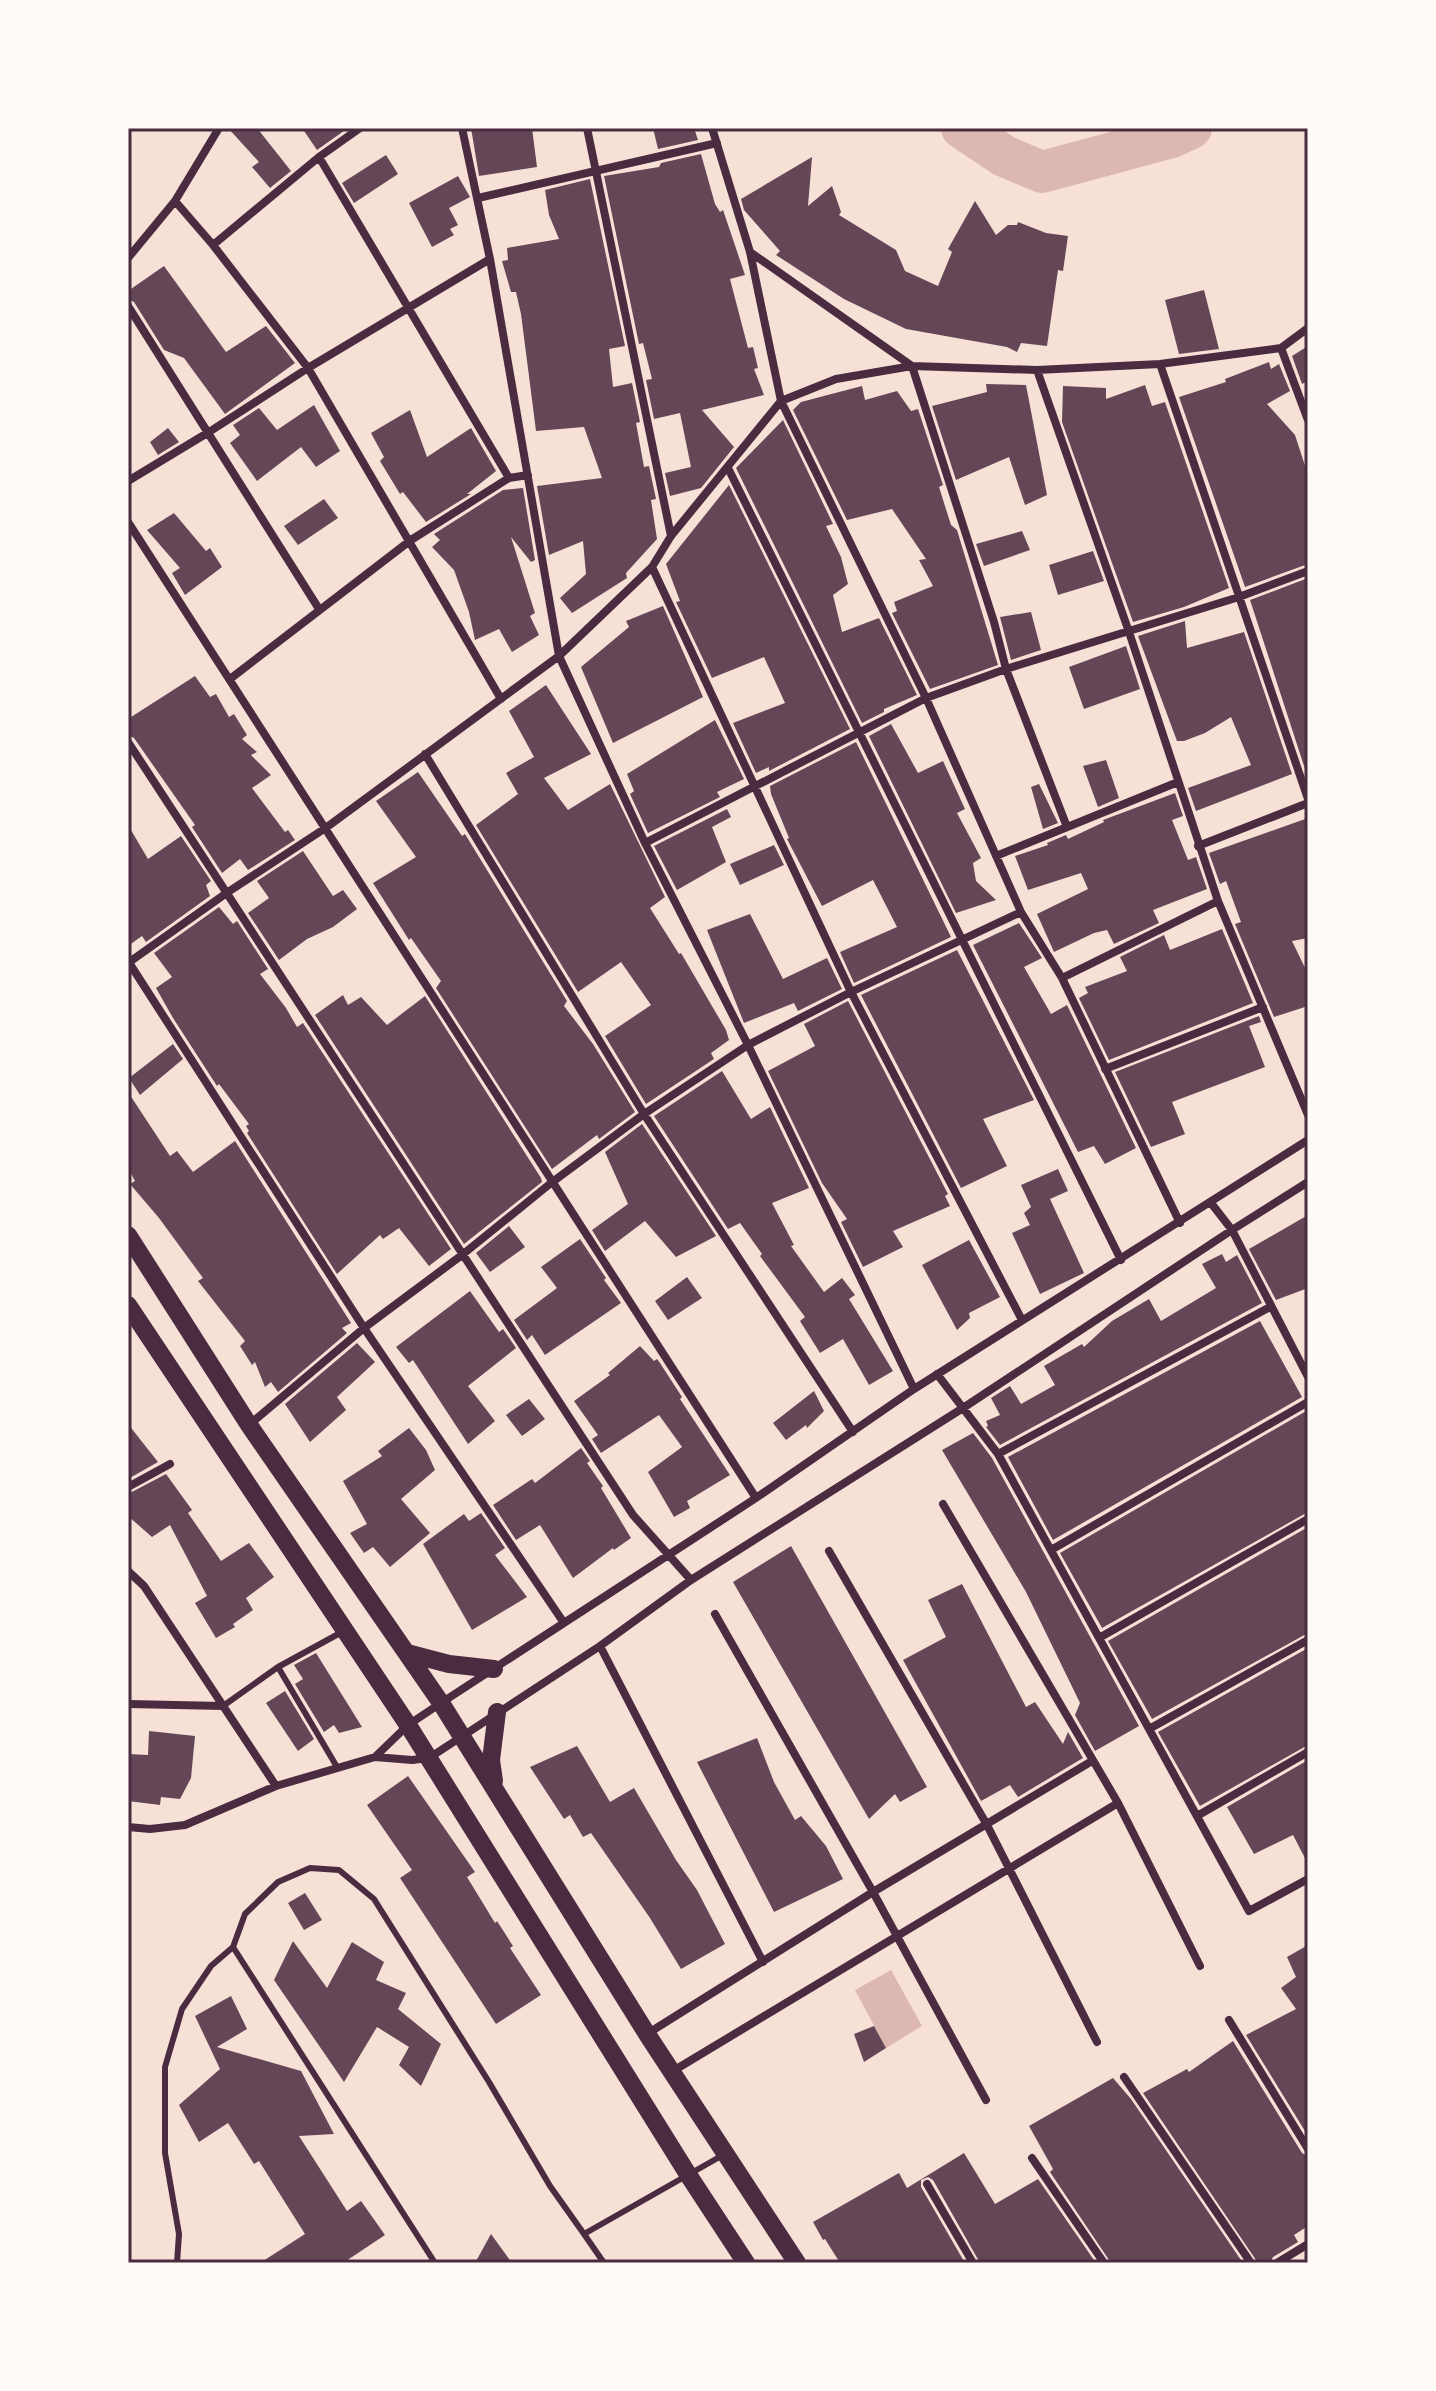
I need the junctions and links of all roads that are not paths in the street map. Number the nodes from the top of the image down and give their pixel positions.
1 (219, 128) edge
2 (360, 128) edge
3 (462, 128) edge
4 (587, 128) edge
5 (712, 128) edge
6 (717, 143) junction
7 (319, 157) junction
8 (596, 172) junction
9 (478, 198) junction
10 (175, 201) junction
11 (213, 245) junction
12 (750, 252) junction
13 (128, 258) edge
14 (490, 259) junction
15 (128, 306) edge
16 (409, 308) junction
17 (1308, 328) edge
18 (1281, 348) junction
19 (1160, 364) junction
20 (912, 366) junction
21 (308, 368) junction
22 (1037, 370) junction
23 (781, 401) junction
24 (1308, 420) edge
25 (209, 432) junction
26 (728, 468) junction
27 (528, 475) junction
28 (509, 478) junction
29 (128, 481) edge
30 (128, 522) edge
31 (671, 536) junction
32 (411, 540) junction
33 (652, 567) junction
34 (1308, 571) edge
35 (1239, 597) junction
36 (319, 609) junction
37 (1129, 632) junction
38 (559, 656) junction
39 (1006, 669) junction
40 (230, 679) junction
41 (926, 698) junction
42 (501, 699) junction
43 (860, 730) junction
44 (128, 742) edge
45 (425, 754) junction
46 (1178, 782) junction
47 (753, 787) junction
48 (1308, 801) edge
49 (327, 827) junction
50 (1067, 827) junction
51 (645, 843) junction
52 (1198, 846) junction
53 (996, 856) junction
54 (228, 892) junction
55 (1218, 901) junction
56 (1021, 912) junction
57 (962, 940) junction
58 (128, 962) edge
59 (1062, 978) junction
60 (851, 992) junction
61 (1263, 1007) junction
62 (748, 1045) junction
63 (1105, 1069) junction
64 (644, 1114) junction
65 (1308, 1115) edge
66 (1308, 1140) edge
67 (1308, 1182) edge
68 (551, 1183) junction
69 (1211, 1203) junction
70 (1180, 1223) junction
71 (1232, 1230) junction
72 (128, 1235) edge
73 (462, 1255) junction
74 (1121, 1260) junction
75 (128, 1305) edge
76 (1270, 1307) junction
77 (1022, 1320) junction
78 (364, 1328) junction
79 (937, 1374) junction
80 (1308, 1377) edge
81 (914, 1389) junction
82 (1308, 1402) edge
83 (963, 1408) junction
84 (249, 1425) junction
85 (853, 1432) junction
86 (998, 1454) junction
87 (170, 1464) dead end
88 (128, 1487) edge
89 (756, 1498) junction
90 (943, 1504) dead end
91 (1308, 1519) edge
92 (1051, 1550) junction
93 (829, 1551) dead end
94 (668, 1555) junction
95 (128, 1571) edge
96 (691, 1580) junction
97 (715, 1614) dead end
98 (564, 1623) junction
99 (345, 1630) junction
100 (1099, 1638) junction
101 (1308, 1640) edge
102 (600, 1646) junction
103 (407, 1653) junction
104 (278, 1667) junction
105 (494, 1669) junction
106 (441, 1703) junction
107 (128, 1704) edge
108 (223, 1706) junction
109 (497, 1712) junction
110 (408, 1725) junction
111 (1149, 1729) junction
112 (462, 1736) junction
113 (1308, 1752) edge
114 (375, 1757) junction
115 (429, 1758) junction
116 (1092, 1761) junction
117 (337, 1767) junction
118 (276, 1786) junction
119 (495, 1788) junction
120 (1118, 1803) junction
121 (1197, 1816) junction
122 (987, 1825) junction
123 (128, 1827) edge
124 (1010, 1869) junction
125 (1308, 1879) edge
126 (873, 1892) junction
127 (896, 1935) junction
128 (233, 1947) junction
129 (763, 1962) junction
130 (1200, 1966) dead end
131 (1229, 2020) dead end
132 (647, 2034) junction
133 (1097, 2042) dead end
134 (672, 2072) junction
135 (1124, 2077) dead end
136 (986, 2100) dead end
137 (1308, 2149) edge
138 (726, 2154) junction
139 (1032, 2158) dead end
140 (689, 2176) junction
141 (927, 2184) dead end
142 (584, 2234) junction
143 (1308, 2244) edge
144 (177, 2263) edge
145 (435, 2263) edge
146 (604, 2263) edge
147 (746, 2263) edge
148 (797, 2263) edge
149 (973, 2263) edge
150 (1104, 2263) edge
151 (1251, 2263) edge
152 (1277, 2263) edge

1 - 10 street
2 - 7 street
3 - 9 street
4 - 8 street
5 - 6 street
6 - 8 street
6 - 12 street
7 - 11 street
7 - 16 street
8 - 9 street
8 - 31 street
9 - 14 street
10 - 11 street
10 - 13 street
11 - 21 street
12 - 20 street
12 - 23 street
14 - 16 street
14 - 27 street
15 - 25 street
16 - 21 street
16 - 28 street
17 - 18 street
18 - 19 street
18 - 24 street
19 - 22 street
19 - 35 street
20 - 22 street
20 - 23 street
20 - 39 street
21 - 25 street
21 - 32 street
22 - 37 street
23 - 26 street
23 - 41 street
25 - 29 street
25 - 36 street
26 - 31 street
26 - 43 street
27 - 28 street
27 - 38 street
28 - 32 street
30 - 40 street
31 - 33 street
32 - 36 street
32 - 42 street
33 - 38 street
33 - 47 street
34 - 35 street
35 - 37 street
35 - 48 street
36 - 40 street
37 - 39 street
37 - 46 street
38 - 42 street
38 - 51 street
39 - 41 street
39 - 50 street
40 - 49 street
41 - 43 street
41 - 53 street
42 - 45 street
43 - 47 street
43 - 57 street
44 - 54 street
45 - 49 street
45 - 64 street
46 - 50 street
46 - 52 street
47 - 51 street
47 - 60 street
48 - 52 street
49 - 54 street
49 - 68 street
50 - 53 street
51 - 62 street
52 - 55 street
53 - 56 street
54 - 58 street
54 - 73 street
55 - 59 street
55 - 61 street
56 - 57 street
56 - 59 street
57 - 60 street
57 - 74 street
58 - 78 street
59 - 63 street
60 - 62 street
60 - 77 street
61 - 63 street
61 - 65 street
62 - 64 street
62 - 81 street
63 - 70 street
64 - 68 street
64 - 85 street
66 - 69 street
67 - 71 street
68 - 73 street
68 - 89 street
69 - 70 street
69 - 71 street
70 - 74 street
71 - 76 street
71 - 83 street
72 - 84 main road
73 - 78 street
73 - 94 street
74 - 77 street
75 - 99 main road
76 - 80 street
76 - 86 street
77 - 79 street
78 - 84 street
78 - 98 street
79 - 81 street
79 - 83 street
81 - 85 street
82 - 92 street
83 - 86 street
83 - 96 street
84 - 103 main road
85 - 89 street
86 - 92 street
87 - 88 street
89 - 94 street
90 - 116 street
91 - 100 street
92 - 100 street
93 - 122 street
94 - 96 street
94 - 98 street
95 - 108 street
96 - 102 street
97 - 126 street
98 - 105 street
99 - 104 lane
99 - 110 main road
100 - 111 street
101 - 111 street
102 - 109 street
102 - 129 street
103 - 105 main road
103 - 106 main road
104 - 108 lane
104 - 117 lane
105 - 106 street
106 - 110 street
106 - 112 main road
107 - 108 street
108 - 118 street
109 - 112 street
109 - 119 main road
110 - 114 street
110 - 115 main road
111 - 121 street
112 - 115 street
112 - 119 main road
113 - 121 street
114 - 115 street
114 - 117 street
115 - 140 main road
116 - 120 street
116 - 122 street
117 - 118 street
118 - 123 street
119 - 132 main road
120 - 124 street
120 - 130 street
121 - 125 street
122 - 124 street
122 - 126 street
124 - 127 street
124 - 133 street
126 - 127 street
126 - 129 street
127 - 134 street
127 - 136 street
128 - 142 lane
128 - 144 lane
128 - 145 lane
129 - 132 street
131 - 137 street
132 - 134 main road
134 - 138 main road
135 - 151 street
138 - 140 lane
138 - 148 main road
139 - 150 street
140 - 142 lane
140 - 147 main road
141 - 149 street
142 - 146 lane
143 - 152 street

